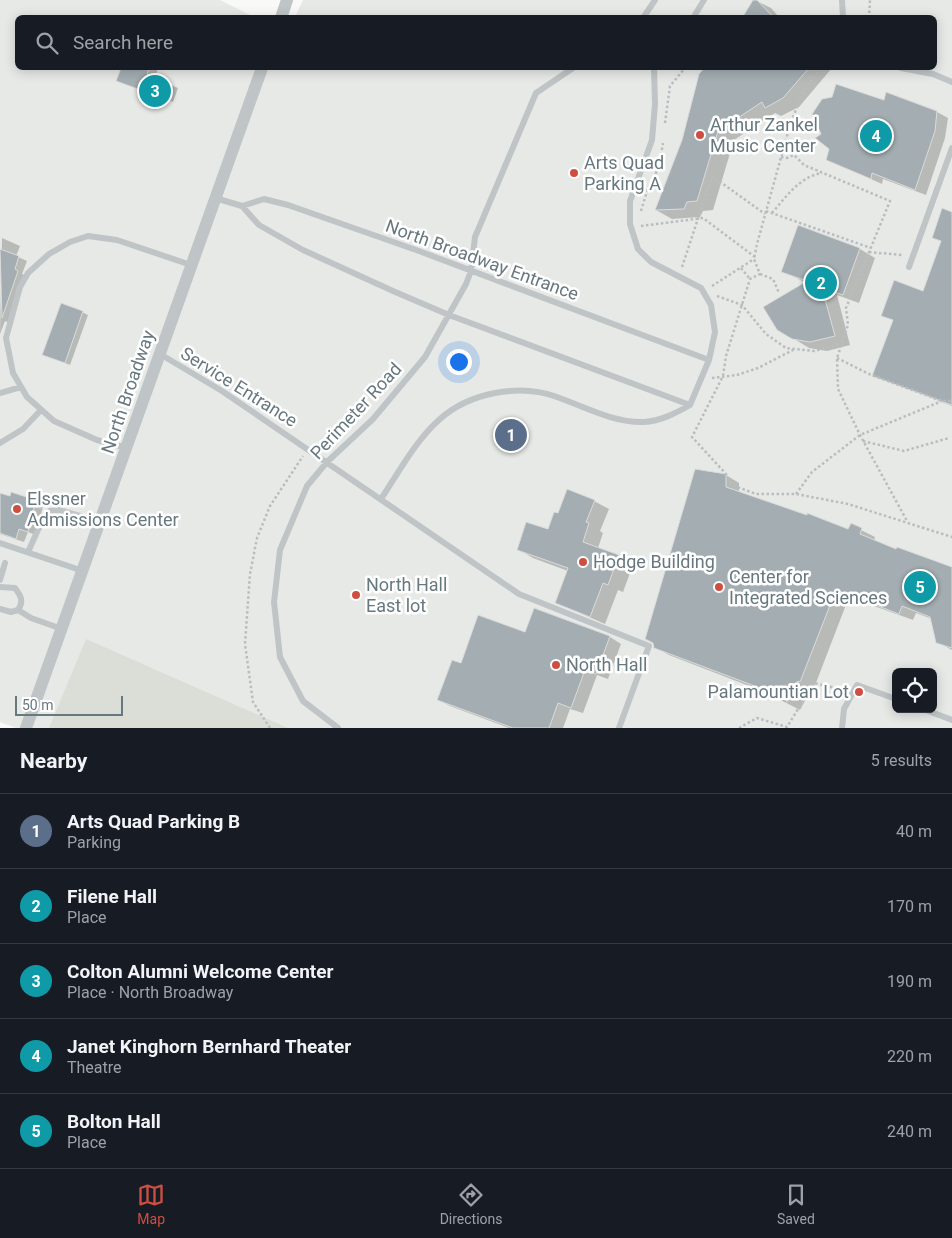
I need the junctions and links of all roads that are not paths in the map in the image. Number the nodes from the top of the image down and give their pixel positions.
1 (287, 0) edge
2 (655, 0) edge
3 (704, 0) edge
4 (842, 0) edge
5 (281, 15) edge
6 (645, 15) edge
7 (694, 15) edge
8 (843, 15) edge
9 (261, 70) edge
10 (570, 70) edge
11 (654, 70) edge
12 (911, 70) edge
13 (952, 82) edge
14 (952, 148) edge
15 (215, 198) junction
16 (242, 206) junction
17 (190, 265) junction
18 (909, 268) dead end
19 (471, 271) junction
20 (449, 315) junction
21 (160, 354) junction
22 (709, 360) junction
23 (21, 387) junction
24 (0, 393) edge
25 (690, 405) junction
26 (41, 410) junction
27 (0, 443) edge
28 (127, 448) junction
29 (327, 462) junction
30 (381, 499) junction
31 (101, 522) junction
32 (0, 543) edge
33 (28, 552) junction
34 (5, 563) dead end
35 (83, 571) junction
36 (0, 580) edge
37 (0, 587) edge
38 (0, 609) edge
39 (18, 610) junction
40 (62, 629) junction
41 (892, 698) edge
42 (934, 713) edge
43 (952, 720) edge
44 (26, 728) edge
45 (338, 728) edge
46 (619, 728) edge
47 (842, 728) edge

1 - 5 street
2 - 6 lane
3 - 7 lane
4 - 8 lane
9 - 15 street, North Broadway
10 - 19 lane, Perimeter Road
11 - 22 lane
12 - 13 lane
14 - 18 lane
15 - 16 lane
15 - 17 street, North Broadway
16 - 19 lane, North Broadway Entrance
16 - 20 lane
17 - 21 street, North Broadway
17 - 23 lane
19 - 20 lane, Perimeter Road
19 - 22 lane, North Broadway Entrance
20 - 25 lane
20 - 29 lane, Perimeter Road
21 - 28 street, North Broadway
21 - 29 lane, Service Entrance
22 - 25 lane
23 - 24 lane
23 - 26 lane
25 - 30 lane
26 - 27 lane
26 - 28 lane
28 - 31 street, North Broadway
29 - 30 lane, Service Entrance
29 - 45 lane, Perimeter Road
30 - 46 lane, Service Entrance
31 - 33 lane
31 - 35 street, North Broadway
32 - 33 lane
33 - 35 lane
34 - 36 lane
35 - 40 street, North Broadway
37 - 39 lane
38 - 39 lane
39 - 40 lane
40 - 44 street, North Broadway
41 - 47 lane
42 - 43 lane

